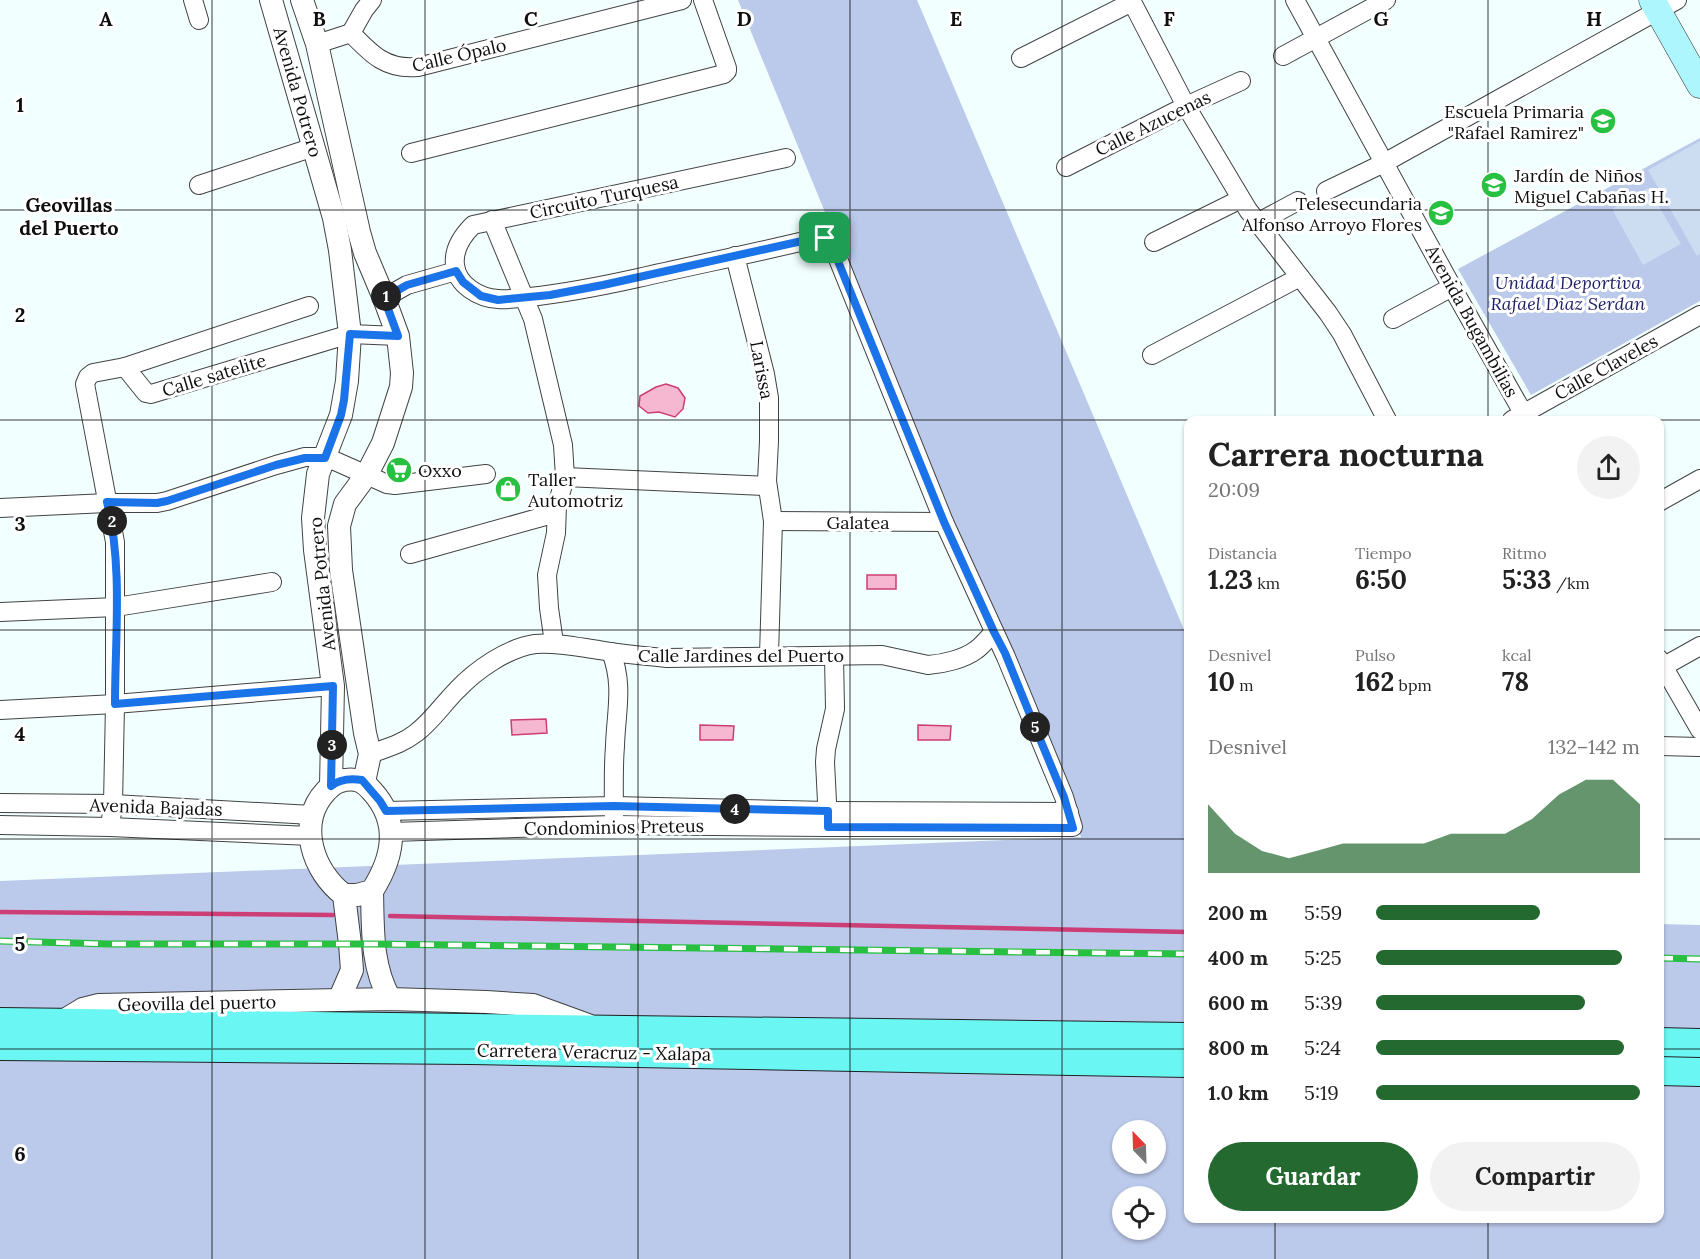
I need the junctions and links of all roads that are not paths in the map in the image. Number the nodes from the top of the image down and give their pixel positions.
1 (193, 0) edge
2 (271, 0) edge
3 (302, 0) edge
4 (372, 0) edge
5 (682, 0) edge
6 (703, 0) edge
7 (1295, 0) edge
8 (1386, 0) edge
9 (1132, 1) edge
10 (1662, 3) edge
11 (199, 20) dead end
12 (351, 33) junction
13 (1317, 38) junction
14 (316, 44) junction
15 (1283, 56) dead end
16 (1021, 58) dead end
17 (1241, 81) dead end
18 (1700, 86) edge
19 (1186, 106) junction
20 (314, 147) junction
21 (411, 153) dead end
22 (786, 158) dead end
23 (1384, 163) junction
24 (1066, 167) dead end
25 (199, 185) dead end
26 (1326, 191) dead end
27 (1241, 199) junction
28 (1298, 201) dead end
29 (492, 220) junction
30 (1257, 223) junction
31 (1154, 242) dead end
32 (735, 256) junction
33 (456, 271) junction
34 (1300, 277) junction
35 (1452, 287) junction
36 (525, 297) junction
37 (384, 298) junction
38 (309, 306) dead end
39 (1700, 315) edge
40 (1393, 319) dead end
41 (350, 334) junction
42 (398, 336) junction
43 (1152, 355) dead end
44 (125, 367) junction
45 (1381, 416) edge
46 (1520, 416) edge
47 (1524, 416) edge
48 (325, 458) junction
49 (367, 474) junction
50 (486, 474) dead end
51 (565, 477) junction
52 (1700, 479) edge
53 (767, 486) junction
54 (1664, 499) edge
55 (107, 502) junction
56 (0, 508) edge
57 (556, 513) junction
58 (773, 522) junction
59 (944, 522) junction
60 (410, 555) dead end
61 (272, 582) dead end
62 (116, 607) junction
63 (0, 612) edge
64 (994, 632) junction
65 (554, 644) junction
66 (1700, 646) edge
67 (611, 652) junction
68 (769, 656) junction
69 (834, 656) junction
70 (1664, 663) edge
71 (1664, 672) edge
72 (333, 686) junction
73 (115, 704) junction
74 (0, 710) edge
75 (1700, 730) edge
76 (1664, 746) edge
77 (1700, 747) edge
78 (370, 754) junction
79 (364, 782) junction
80 (331, 786) junction
81 (0, 803) edge
82 (113, 804) junction
83 (614, 806) junction
84 (828, 819) junction
85 (389, 821) junction
86 (0, 825) edge
87 (311, 825) junction
88 (613, 825) junction
89 (110, 827) junction
90 (372, 891) junction
91 (344, 895) junction
92 (390, 999) junction
93 (339, 1000) junction
94 (0, 1022) edge
95 (60, 1023) junction
96 (600, 1030) junction
97 (1184, 1037) edge
98 (1664, 1042) edge
99 (1700, 1043) edge
100 (0, 1046) edge
101 (1184, 1063) edge
102 (1664, 1071) edge
103 (1700, 1072) edge

1 - 11 street
2 - 20 street, Avenida Potrero
3 - 14 street, Avenida Potrero
4 - 12 street
5 - 12 street, Calle Ópalo
6 - 21 street
7 - 13 street, Avenida Bugambilias
8 - 13 street
9 - 16 street
9 - 19 street
10 - 18 main road
10 - 23 street
12 - 14 street
13 - 15 street
13 - 23 street, Avenida Bugambilias
14 - 37 street, Avenida Potrero
17 - 19 street, Calle Azucenas
19 - 24 street, Calle Azucenas
19 - 27 street
20 - 25 street
20 - 41 street, Avenida Potrero
22 - 29 street, Circuito Turquesa
23 - 26 street
23 - 35 street, Avenida Bugambilias
27 - 30 street
27 - 31 street
28 - 30 street
29 - 33 street, Circuito Turquesa
29 - 36 street
30 - 34 street
32 - 36 street
32 - 53 street, Larissa
32 - 59 street
33 - 36 street
33 - 37 street
34 - 43 street
34 - 45 street
35 - 40 street
35 - 46 street, Avenida Bugambilias
36 - 51 street
37 - 42 street, Avenida Potrero
38 - 44 street
39 - 47 street, Calle Claveles
41 - 42 street
41 - 44 street, Calle satelite
41 - 48 street, Avenida Potrero
42 - 49 street, Avenida Potrero
44 - 55 street
48 - 49 street
48 - 55 street
48 - 72 street, Avenida Potrero
49 - 50 street
49 - 78 street, Avenida Potrero
51 - 53 street
51 - 57 street
52 - 54 street
53 - 58 street, Larissa
55 - 56 street
55 - 62 street
57 - 60 street
57 - 65 street
58 - 59 street, Galatea
58 - 68 street, Larissa
59 - 64 street
61 - 62 street
62 - 63 street
62 - 73 street
64 - 69 street, Calle Jardines del Puerto
64 - 84 street, Condominios Preteus
65 - 67 street, Calle Jardines del Puerto
65 - 78 street, Calle Jardines del Puerto
66 - 70 street
67 - 68 street, Calle Jardines del Puerto
67 - 83 street
68 - 69 street, Calle Jardines del Puerto
69 - 84 street
71 - 75 street
72 - 73 street
72 - 80 street, Avenida Potrero
73 - 74 street
73 - 82 street
76 - 77 street
78 - 79 street
79 - 80 street
79 - 85 street
80 - 87 street
81 - 82 street, Avenida Bajadas
82 - 87 street, Avenida Bajadas
82 - 89 street
83 - 84 street, Condominios Preteus
83 - 85 street, Condominios Preteus
83 - 88 street
84 - 88 street, Condominios Preteus
85 - 88 street, Condominios Preteus
85 - 90 street
86 - 89 street, Avenida Bajadas
87 - 89 street, Avenida Bajadas
87 - 91 street
90 - 91 street
90 - 92 street
91 - 93 street
92 - 93 street, Geovilla del puerto
92 - 96 street, Geovilla del puerto
93 - 95 street, Geovilla del puerto
94 - 95 main road, Carretera Veracruz - Xalapa
95 - 96 main road, Carretera Veracruz - Xalapa
96 - 97 main road, Carretera Veracruz - Xalapa
98 - 99 main road
100 - 101 main road, Carretera Veracruz - Xalapa
102 - 103 main road

